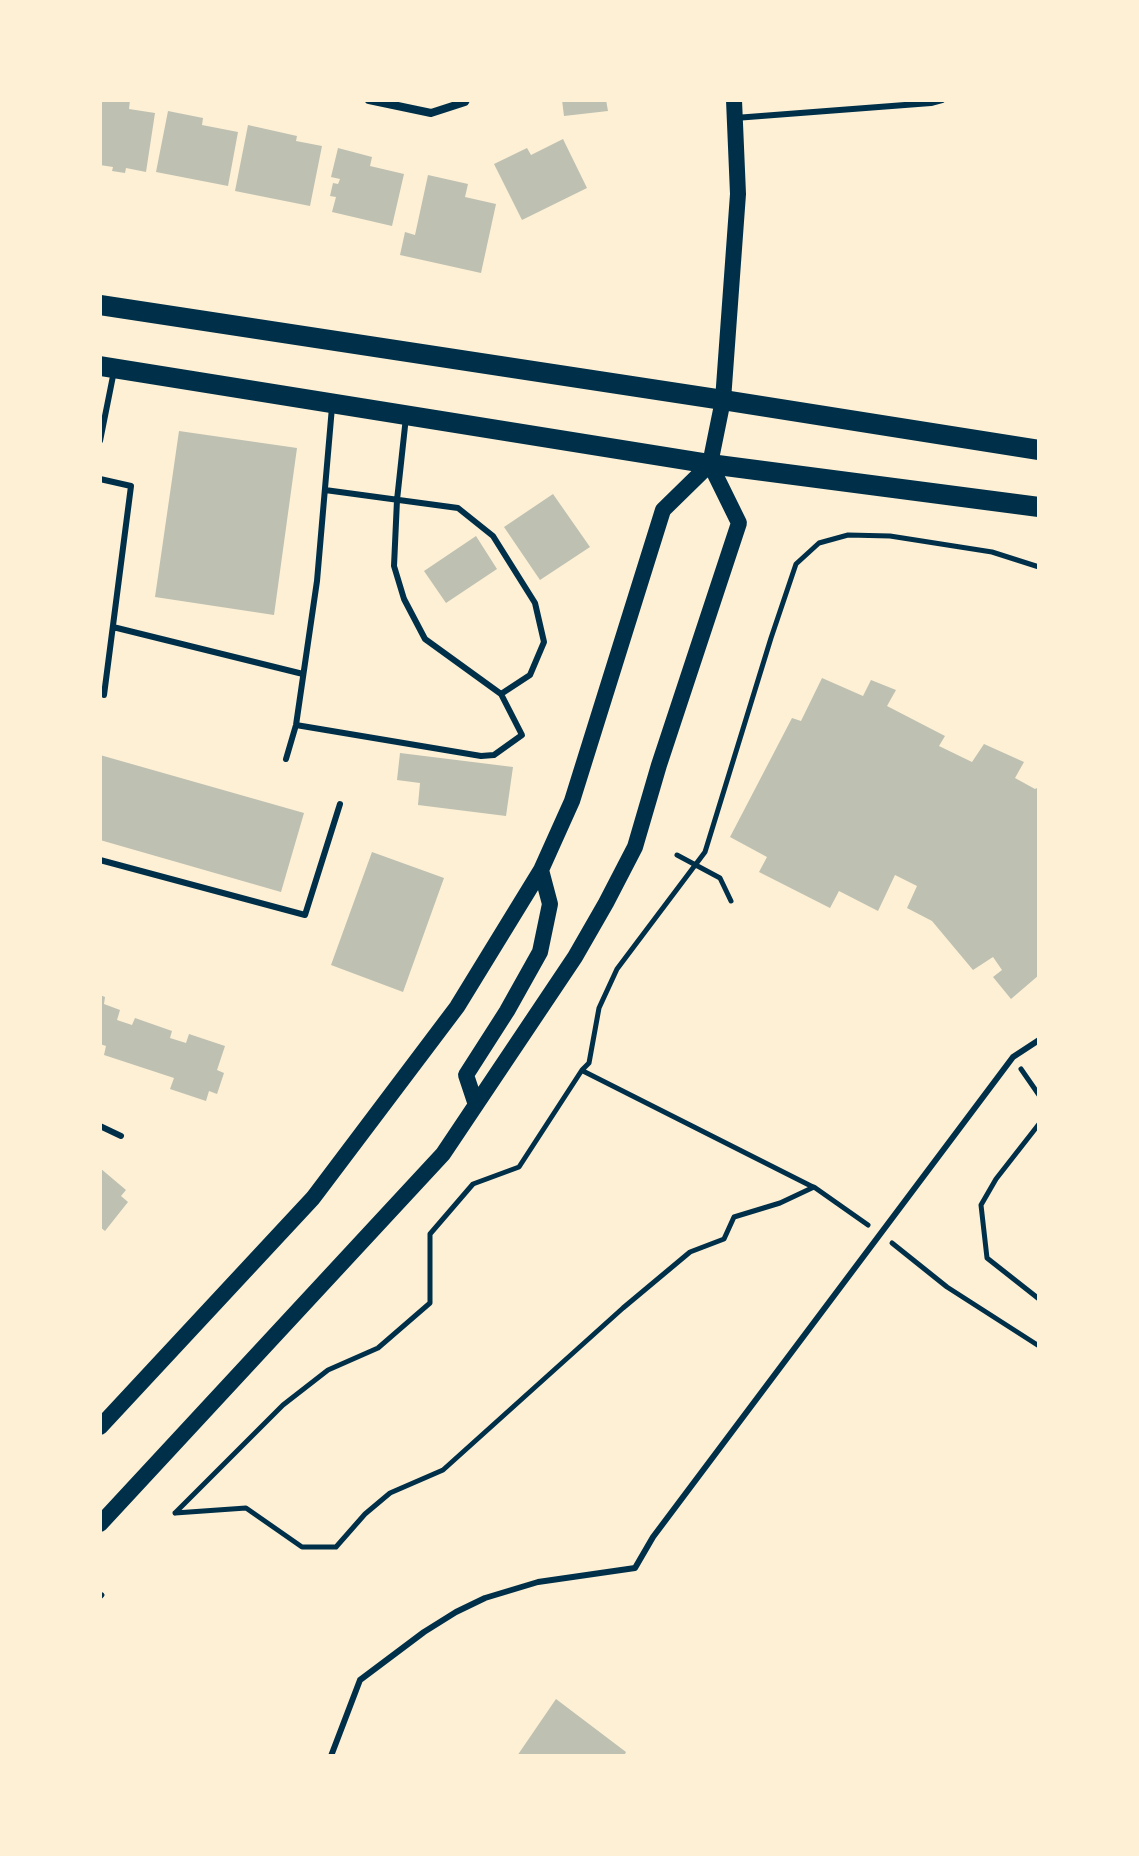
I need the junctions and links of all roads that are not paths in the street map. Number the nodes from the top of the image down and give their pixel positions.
1 (369, 100) edge
2 (734, 100) edge
3 (942, 100) edge
4 (466, 101) edge
5 (735, 118) junction
6 (100, 305) edge
7 (107, 367) edge
8 (723, 400) junction
9 (332, 403) junction
10 (406, 415) junction
11 (100, 441) edge
12 (1039, 450) edge
13 (710, 464) junction
14 (100, 479) edge
15 (325, 490) junction
16 (397, 500) junction
17 (1039, 507) edge
18 (113, 627) junction
19 (303, 674) junction
20 (501, 694) junction
21 (104, 695) dead end
22 (296, 725) junction
23 (286, 759) dead end
24 (340, 804) dead end
25 (100, 860) edge
26 (541, 870) junction
27 (1039, 1040) edge
28 (476, 1105) junction
29 (100, 1126) edge
30 (121, 1136) dead end
31 (100, 1427) edge
32 (100, 1524) edge
33 (331, 1756) edge

1 - 4 street
2 - 5 main road
3 - 5 lane
5 - 8 main road
6 - 8 main road
7 - 9 main road
7 - 11 lane
8 - 12 main road
8 - 13 main road
9 - 10 main road
9 - 15 lane
10 - 13 main road
10 - 16 lane
13 - 17 main road
13 - 26 main road
13 - 28 main road
14 - 18 lane
15 - 16 lane
15 - 19 lane
16 - 20 lane
16 - 20 lane
18 - 19 lane
18 - 21 lane
19 - 22 lane
20 - 22 lane
22 - 23 lane
24 - 25 lane
26 - 28 main road
26 - 31 main road
27 - 33 lane
28 - 32 main road
29 - 30 lane

